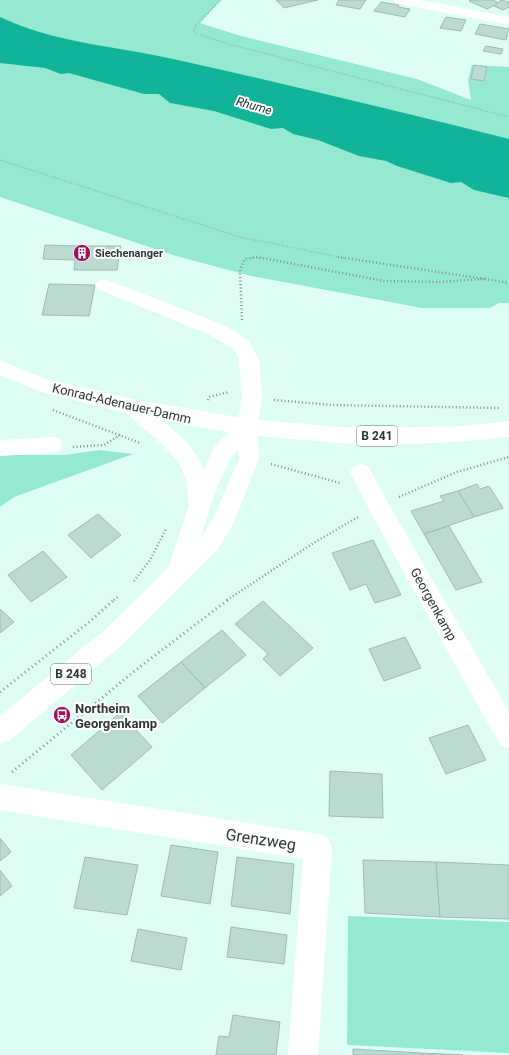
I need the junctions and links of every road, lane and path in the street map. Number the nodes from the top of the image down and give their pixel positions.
1 (221, 0) edge
2 (400, 0) edge
3 (509, 21) edge
4 (509, 117) edge
5 (0, 160) edge
6 (485, 279) junction
7 (509, 283) edge
8 (104, 286) dead end
9 (242, 346) junction
10 (0, 367) edge
11 (252, 397) junction
12 (132, 407) junction
13 (47, 408) dead end
14 (501, 408) dead end
15 (200, 420) junction
16 (248, 428) junction
17 (509, 429) edge
18 (53, 445) joint
19 (0, 448) edge
20 (509, 458) edge
21 (361, 472) dead end
22 (379, 506) junction
23 (199, 508) junction
24 (168, 526) dead end
25 (178, 572) junction
26 (132, 584) dead end
27 (121, 594) dead end
28 (0, 692) edge
29 (0, 732) edge
30 (509, 736) edge
31 (3, 787) edge
32 (303, 1055) edge

1 - 4 path
2 - 3 main road
5 - 6 path
6 - 7 path
6 - 9 path
8 - 9 main road
9 - 11 main road
10 - 12 main road, Konrad-Adenauer-Damm / B 241
11 - 14 path
11 - 15 path
11 - 16 main road
12 - 15 main road, Konrad-Adenauer-Damm / B 241
12 - 23 main road
13 - 18 path
15 - 16 main road, Konrad-Adenauer-Damm / B 241
16 - 17 main road, B 241
16 - 23 main road, B 248
16 - 25 main road, B 248
18 - 19 main road
20 - 22 path
21 - 22 main road, Georgenkamp
22 - 30 main road, Georgenkamp
22 - 31 path
23 - 25 main road, B 248
24 - 26 path
25 - 29 main road, B 248
27 - 28 path
31 - 32 main road, Grenzweg

